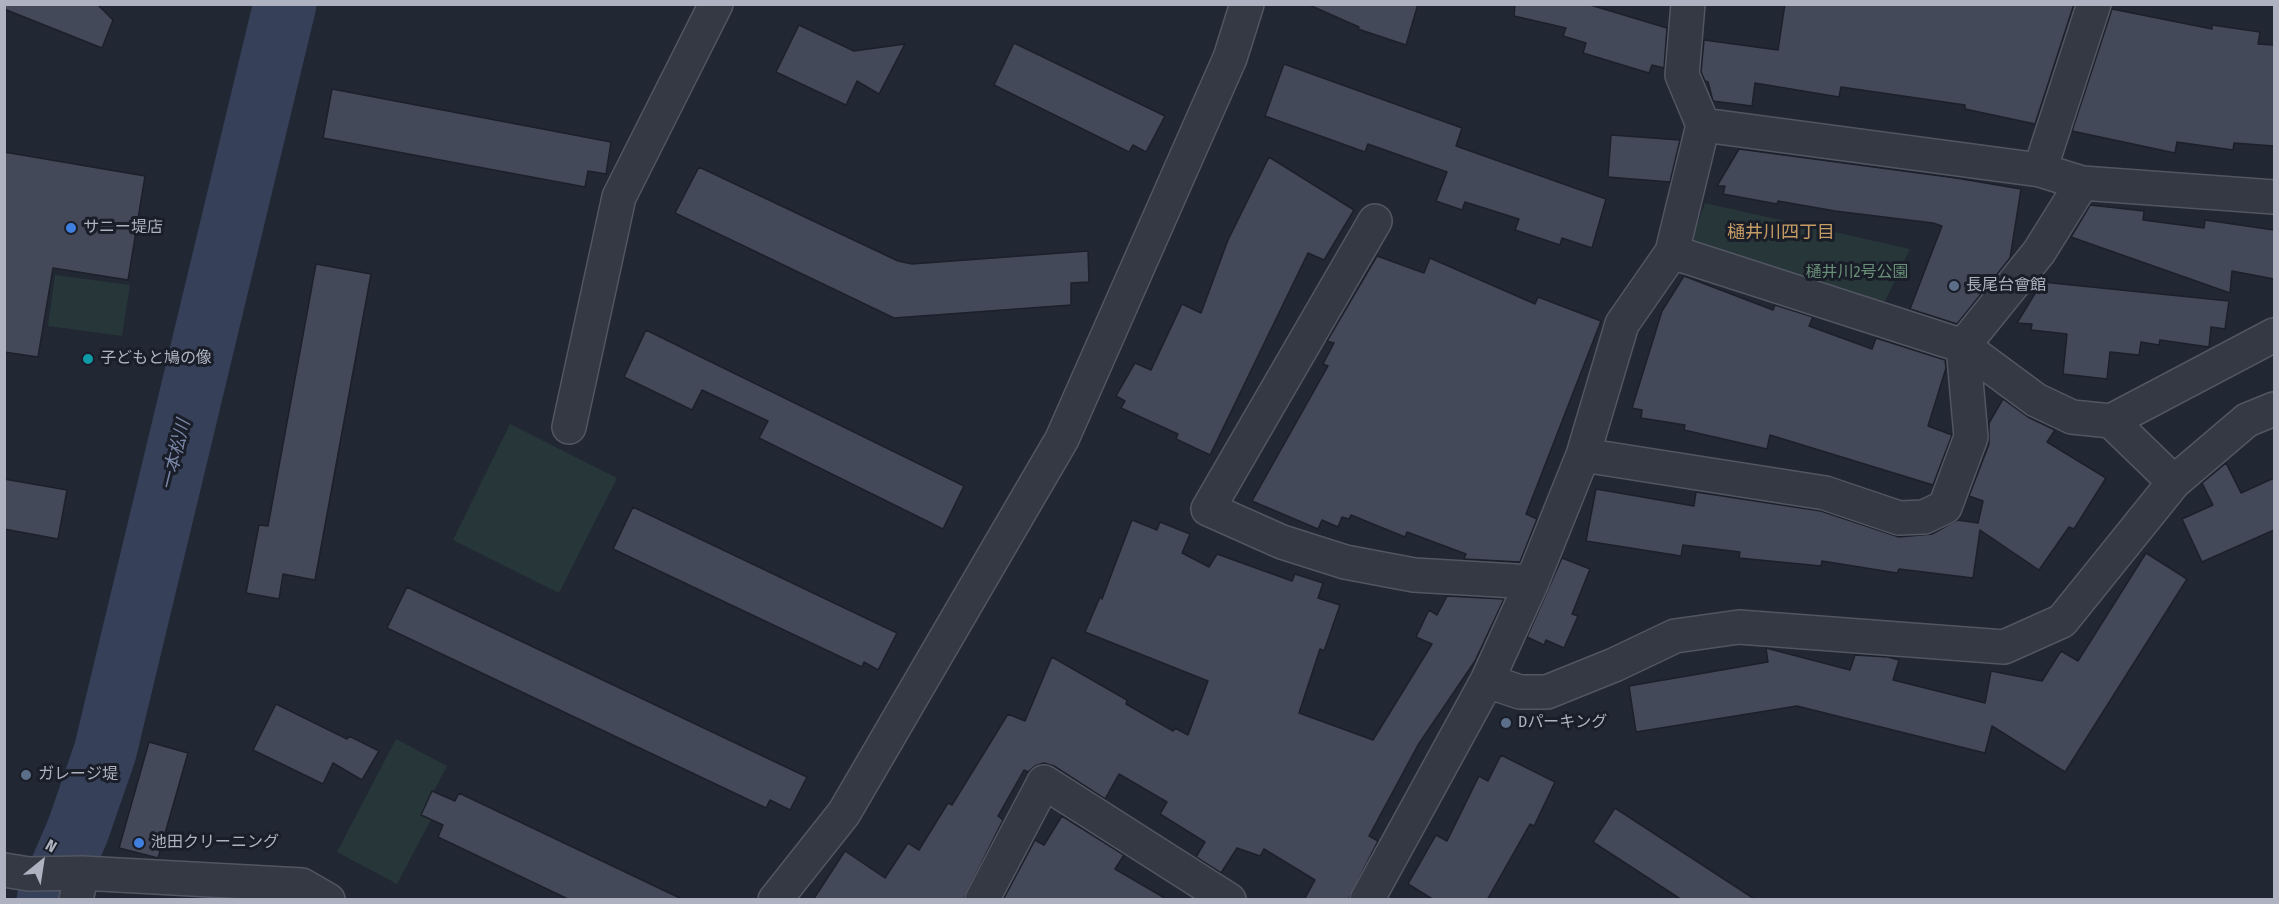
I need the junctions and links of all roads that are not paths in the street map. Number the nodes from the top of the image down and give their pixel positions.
1 (716, 4) edge
2 (1247, 4) edge
3 (1688, 4) edge
4 (2094, 4) edge
5 (1703, 125) junction
6 (2040, 170) junction
7 (2082, 183) junction
8 (2274, 197) edge
9 (1375, 221) dead end
10 (1672, 252) junction
11 (2274, 335) edge
12 (1963, 346) junction
13 (2274, 409) edge
14 (2111, 421) junction
15 (569, 427) dead end
16 (1582, 455) junction
17 (2174, 482) junction
18 (1532, 582) junction
19 (1487, 681) junction
20 (17, 872) edge
21 (79, 886) edge
22 (328, 900) edge
23 (775, 900) edge
24 (982, 900) edge
25 (1229, 900) edge
26 (1367, 900) edge

1 - 15 street
2 - 23 street
3 - 5 street
4 - 6 street
5 - 6 street
5 - 10 street
6 - 7 street
7 - 8 street
7 - 12 street
9 - 18 street
10 - 12 street
10 - 16 street
11 - 14 street
12 - 14 street
12 - 16 street
13 - 17 street
14 - 17 street
16 - 18 street
17 - 19 street
18 - 19 street
19 - 26 street
20 - 21 street
21 - 22 street
24 - 25 street

